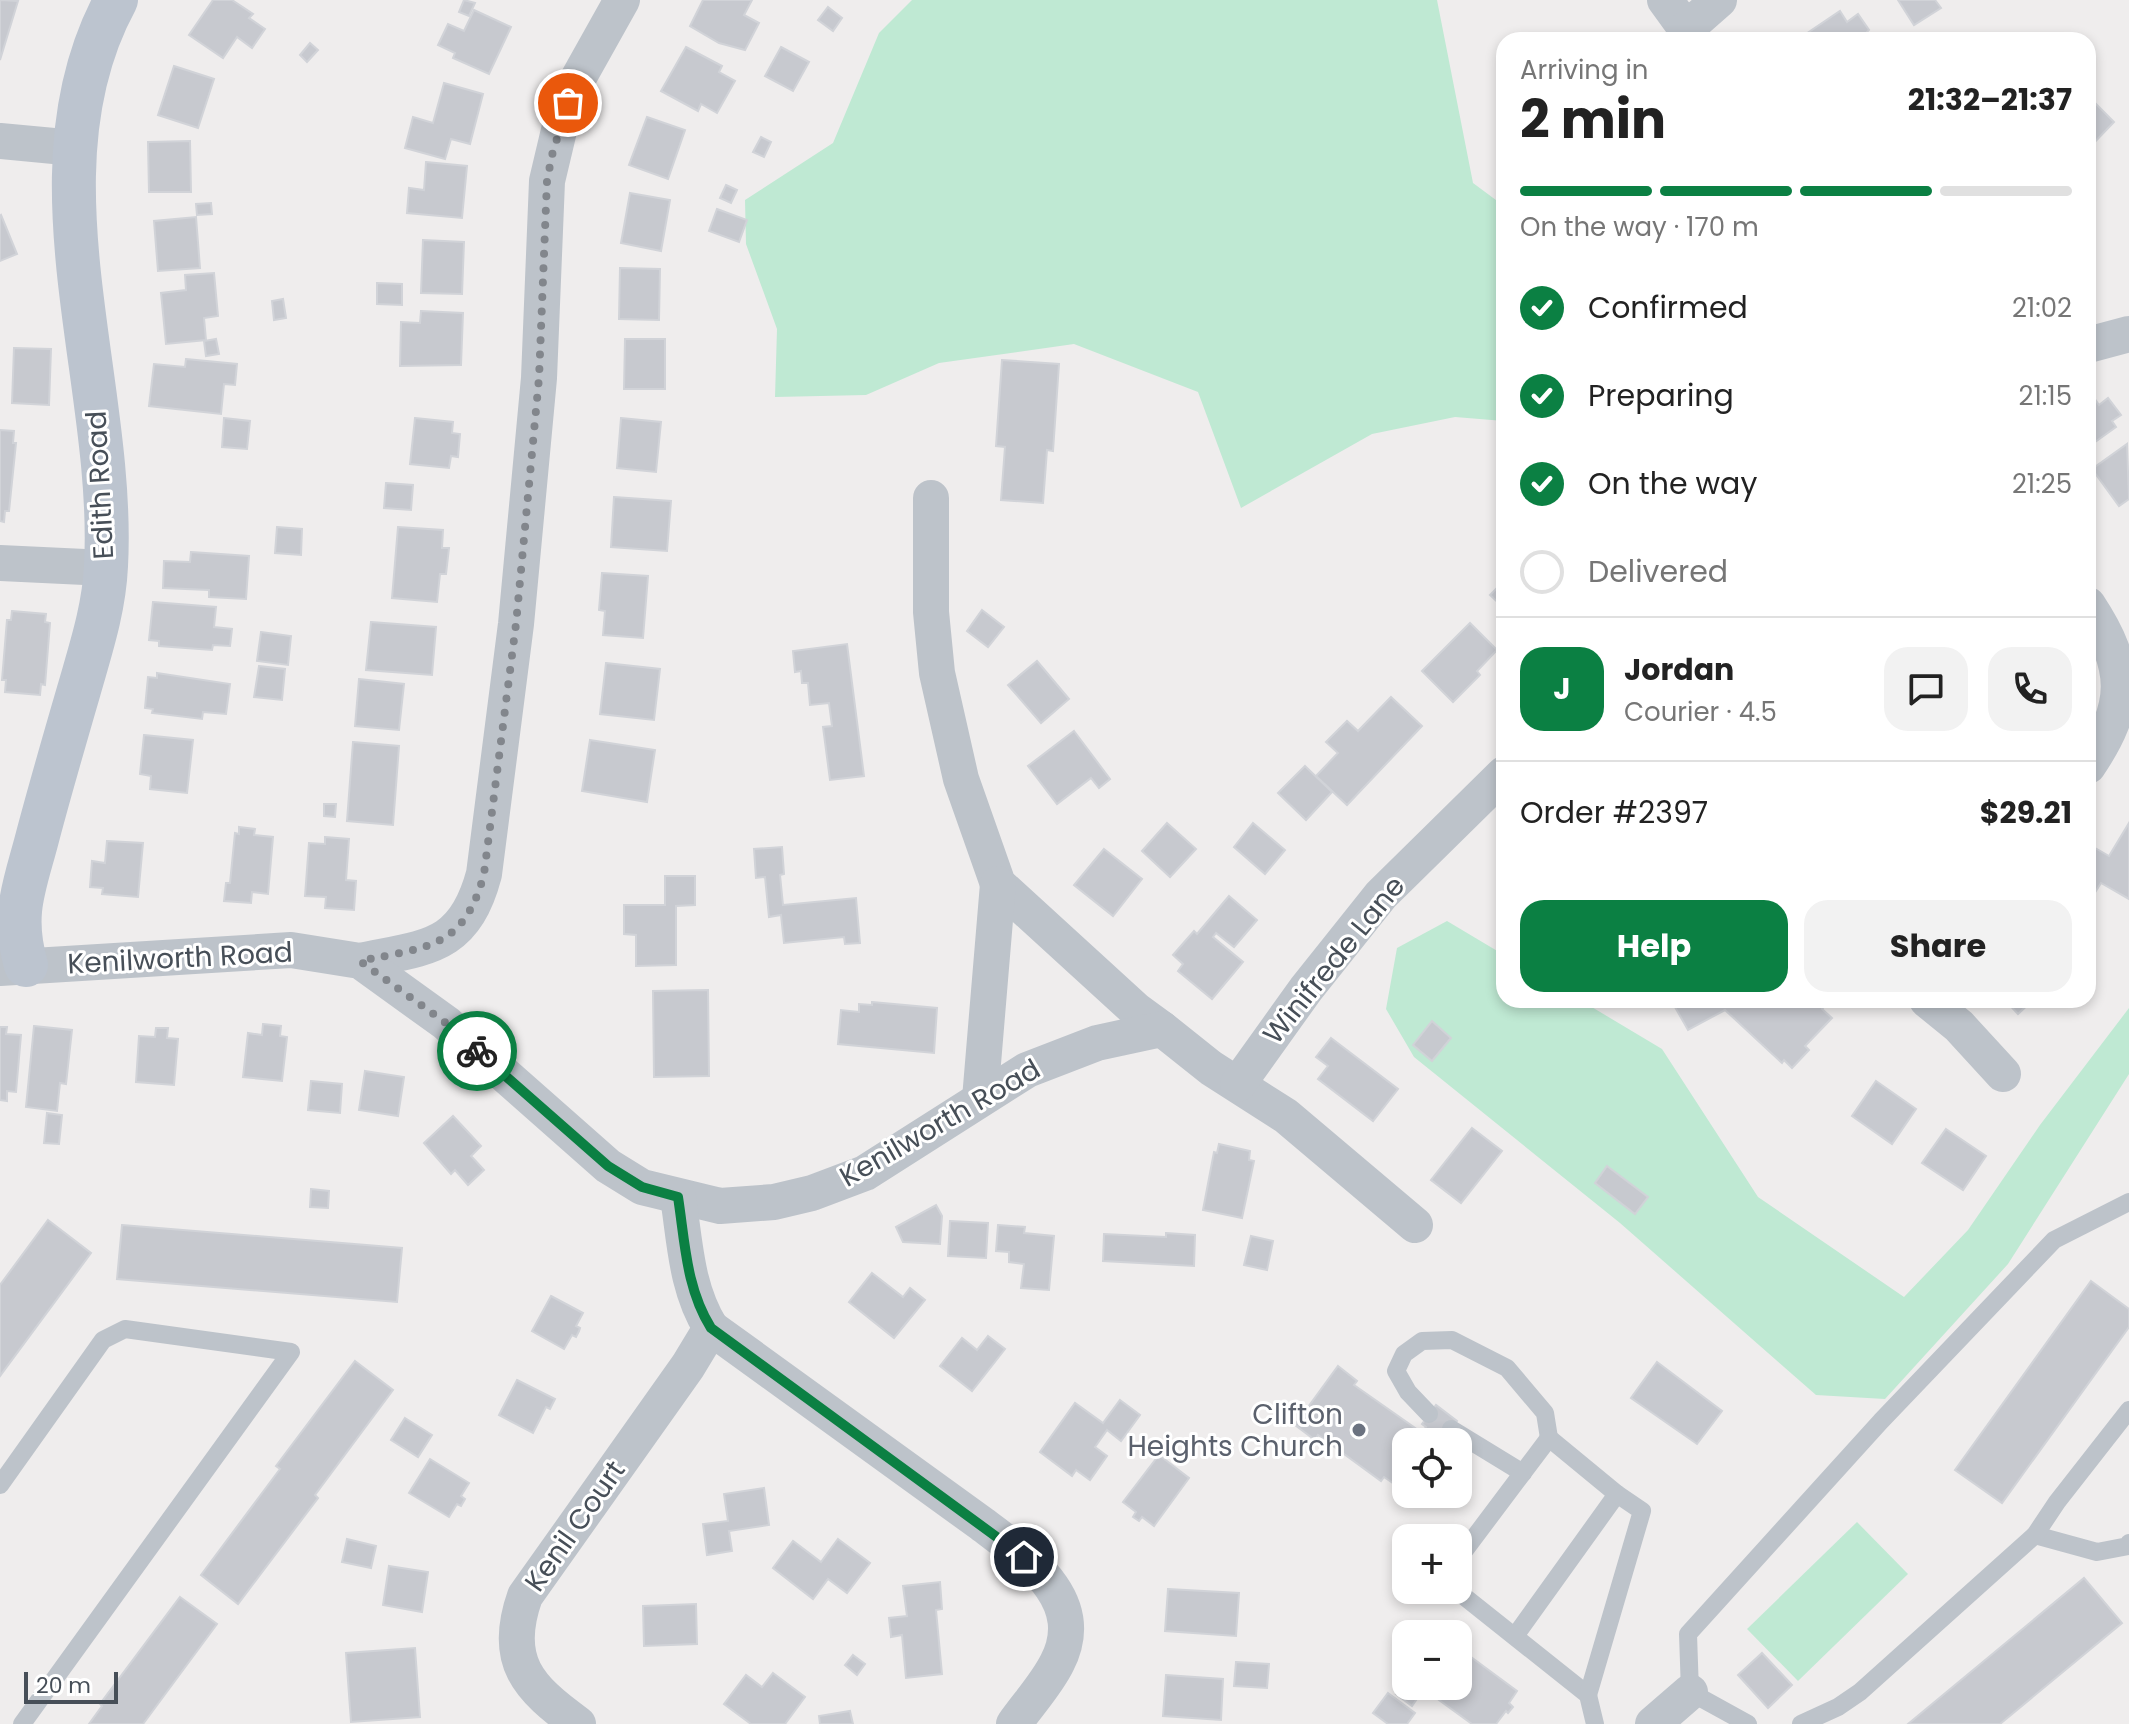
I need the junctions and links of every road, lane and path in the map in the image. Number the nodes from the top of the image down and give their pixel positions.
1 (116, 0) edge
2 (622, 0) edge
3 (1665, 0) edge
4 (1719, 0) edge
5 (1689, 32) edge
6 (1692, 32) edge
7 (0, 141) edge
8 (75, 148) junction
9 (2129, 334) edge
10 (2096, 343) edge
11 (931, 498) dead end
12 (0, 563) edge
13 (106, 568) junction
14 (2096, 618) edge
15 (2096, 755) edge
16 (1496, 782) edge
17 (998, 884) junction
18 (360, 961) junction
19 (13, 966) edge
20 (1937, 1008) edge
21 (1162, 1029) junction
22 (2003, 1074) dead end
23 (1238, 1084) junction
24 (980, 1099) junction
25 (678, 1197) junction
26 (2129, 1202) edge
27 (1415, 1225) dead end
28 (711, 1328) junction
29 (2129, 1410) edge
30 (1429, 1414) dead end
31 (1549, 1438) junction
32 (1472, 1442) edge
33 (1523, 1473) junction
34 (0, 1485) edge
35 (1617, 1494) junction
36 (2035, 1535) junction
37 (1472, 1540) edge
38 (2129, 1543) edge
39 (1472, 1602) edge
40 (1515, 1636) junction
41 (1690, 1692) junction
42 (1588, 1695) junction
43 (22, 1724) edge
44 (578, 1724) edge
45 (1014, 1724) edge
46 (1595, 1724) edge
47 (1653, 1724) edge
48 (1748, 1724) edge
49 (1801, 1724) edge

1 - 8 street, Edith Road
2 - 18 street
3 - 5 street
4 - 6 street
7 - 8 street
8 - 13 street, Edith Road
9 - 10 street
11 - 17 street
12 - 13 street
13 - 19 street, Edith Road
14 - 15 street
16 - 23 street, Winifrede Lane
17 - 21 street
17 - 24 street
18 - 19 street, Kenilworth Road
18 - 25 street, Kenilworth Road
20 - 22 street
21 - 23 street
21 - 24 street, Kenilworth Road
23 - 27 street
24 - 25 street, Kenilworth Road
25 - 28 street
26 - 41 lane
28 - 44 street, Kenil Court
28 - 45 street
29 - 36 lane
30 - 31 lane
31 - 33 lane
31 - 35 lane
32 - 33 lane
33 - 37 lane
34 - 43 lane
35 - 40 lane
35 - 42 lane
36 - 38 lane
36 - 49 lane
39 - 40 lane
40 - 42 lane
41 - 47 street
41 - 48 lane
42 - 46 lane

